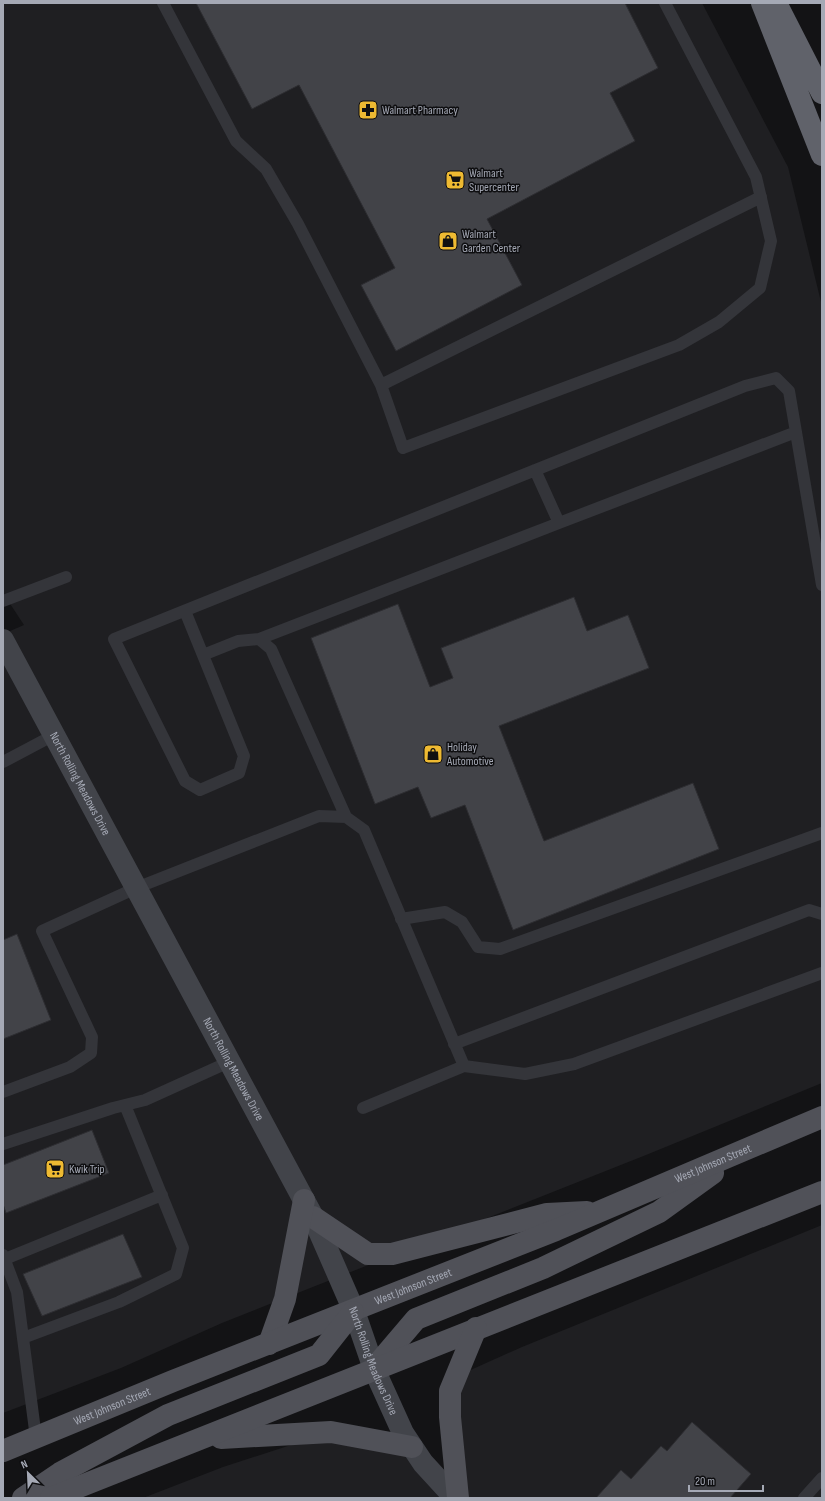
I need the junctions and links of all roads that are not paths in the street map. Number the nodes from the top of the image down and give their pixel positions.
1 (164, 3) edge
2 (665, 3) edge
3 (762, 3) edge
4 (776, 3) edge
5 (822, 93) edge
6 (822, 155) edge
7 (761, 197) junction
8 (381, 385) junction
9 (796, 432) junction
10 (535, 470) junction
11 (559, 523) junction
12 (66, 577) dead end
13 (822, 585) edge
14 (3, 601) edge
15 (185, 611) junction
16 (260, 639) junction
17 (3, 640) edge
18 (203, 655) junction
19 (54, 735) junction
20 (3, 762) edge
21 (346, 817) junction
22 (822, 833) edge
23 (136, 888) junction
24 (822, 914) edge
25 (401, 919) junction
26 (822, 973) edge
27 (454, 1044) junction
28 (229, 1062) junction
29 (464, 1066) junction
30 (3, 1092) edge
31 (126, 1105) junction
32 (363, 1108) dead end
33 (822, 1117) edge
34 (3, 1144) edge
35 (748, 1148) junction
36 (822, 1192) edge
37 (162, 1195) junction
38 (308, 1209) junction
39 (604, 1210) junction
40 (4, 1257) edge
41 (354, 1311) junction
42 (476, 1328) junction
43 (23, 1338) junction
44 (269, 1344) junction
45 (374, 1369) junction
46 (36, 1438) junction
47 (203, 1439) junction
48 (412, 1447) junction
49 (3, 1451) edge
50 (822, 1478) edge
51 (23, 1498) edge
52 (52, 1498) edge
53 (455, 1498) edge
54 (458, 1498) edge
55 (804, 1498) edge

1 - 8 lane
2 - 7 lane
3 - 6 highway
4 - 5 highway
7 - 8 lane
7 - 8 lane
9 - 10 lane
9 - 11 lane
9 - 13 lane
10 - 11 lane
10 - 15 lane
11 - 16 lane
12 - 14 lane
15 - 18 lane
15 - 18 lane
16 - 18 lane
16 - 21 lane
17 - 19 main road, North Rolling Meadows Drive
19 - 20 lane
19 - 23 main road, North Rolling Meadows Drive
21 - 23 lane
21 - 25 lane
22 - 25 lane
23 - 28 main road, North Rolling Meadows Drive
23 - 30 lane
24 - 27 lane
25 - 27 lane
26 - 29 lane
27 - 29 lane
28 - 31 lane
28 - 38 main road, North Rolling Meadows Drive
29 - 32 lane
31 - 34 lane
31 - 37 lane
33 - 35 main road, West Johnson Street
35 - 39 main road, West Johnson Street
35 - 45 main road
36 - 42 main road
37 - 40 lane
37 - 43 lane
38 - 39 main road
38 - 41 main road, North Rolling Meadows Drive
38 - 44 main road
39 - 41 main road, West Johnson Street
40 - 43 lane
41 - 44 main road, West Johnson Street
41 - 45 main road, North Rolling Meadows Drive
41 - 51 main road
42 - 45 main road
42 - 54 main road
43 - 46 lane
44 - 46 main road, West Johnson Street
45 - 47 main road
45 - 48 main road, North Rolling Meadows Drive
46 - 49 main road, West Johnson Street
47 - 48 main road
47 - 52 main road
48 - 53 main road, North Rolling Meadows Drive
50 - 55 lane

